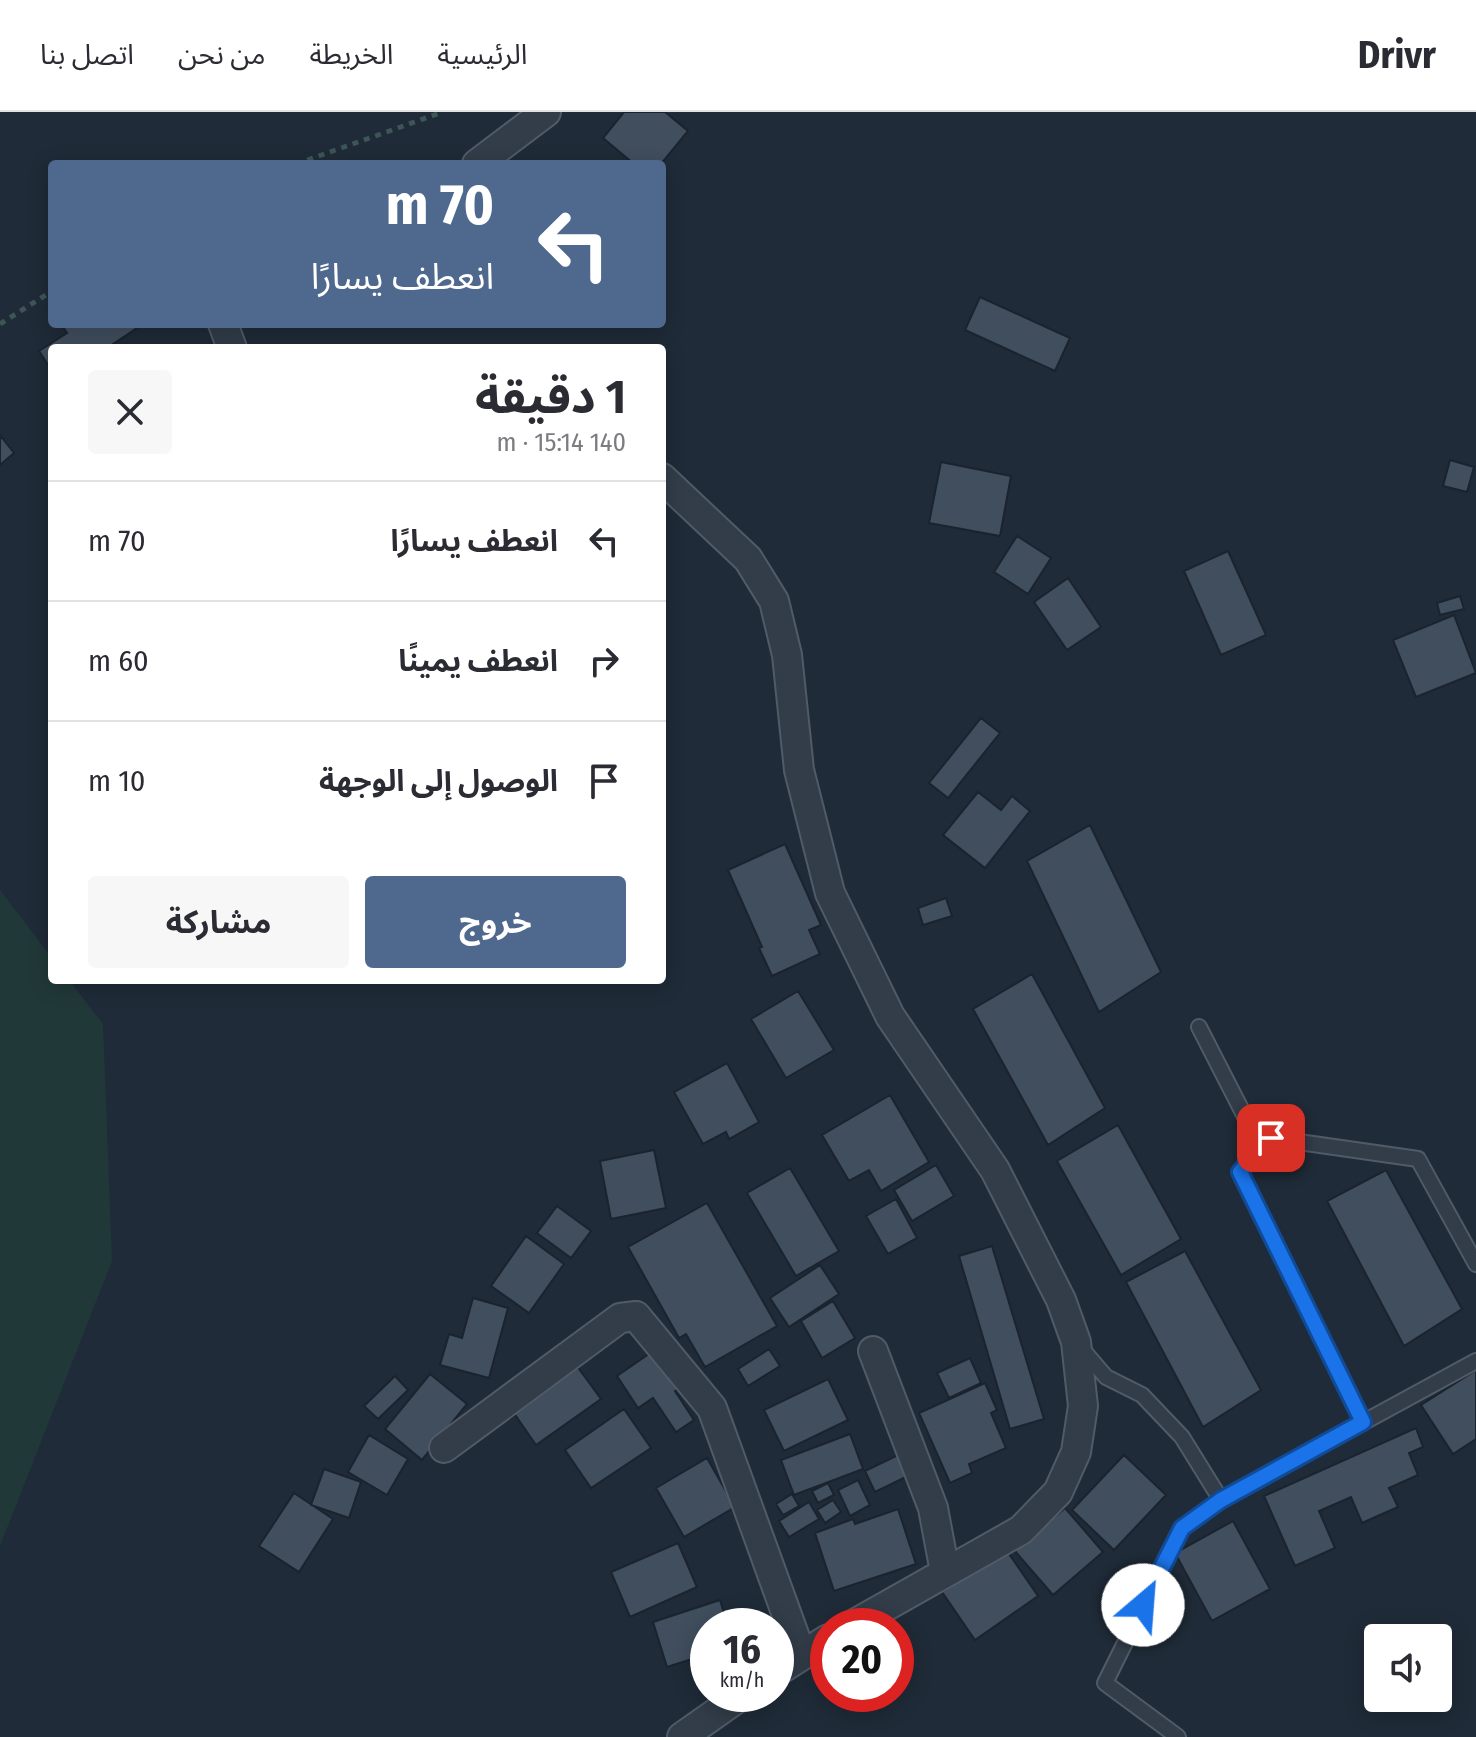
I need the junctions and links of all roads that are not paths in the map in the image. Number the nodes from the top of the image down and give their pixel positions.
1 (546, 112) edge
2 (482, 160) edge
3 (666, 482) edge
4 (1199, 1027) dead end
5 (1260, 1146) junction
6 (1476, 1264) edge
7 (1076, 1342) junction
8 (873, 1351) dead end
9 (1476, 1361) edge
10 (1363, 1422) junction
11 (444, 1448) dead end
12 (1221, 1500) junction
13 (945, 1572) junction
14 (882, 1608) edge
15 (810, 1649) edge
16 (801, 1654) junction
17 (794, 1659) edge
18 (717, 1712) edge
19 (682, 1737) edge
20 (1178, 1737) edge

1 - 2 street
3 - 7 street
4 - 5 lane
5 - 6 lane
5 - 10 lane
7 - 12 lane
7 - 13 street
8 - 13 street
9 - 10 lane
10 - 12 lane
11 - 16 street
12 - 20 lane
13 - 14 street
15 - 16 street
16 - 17 street
18 - 19 street

